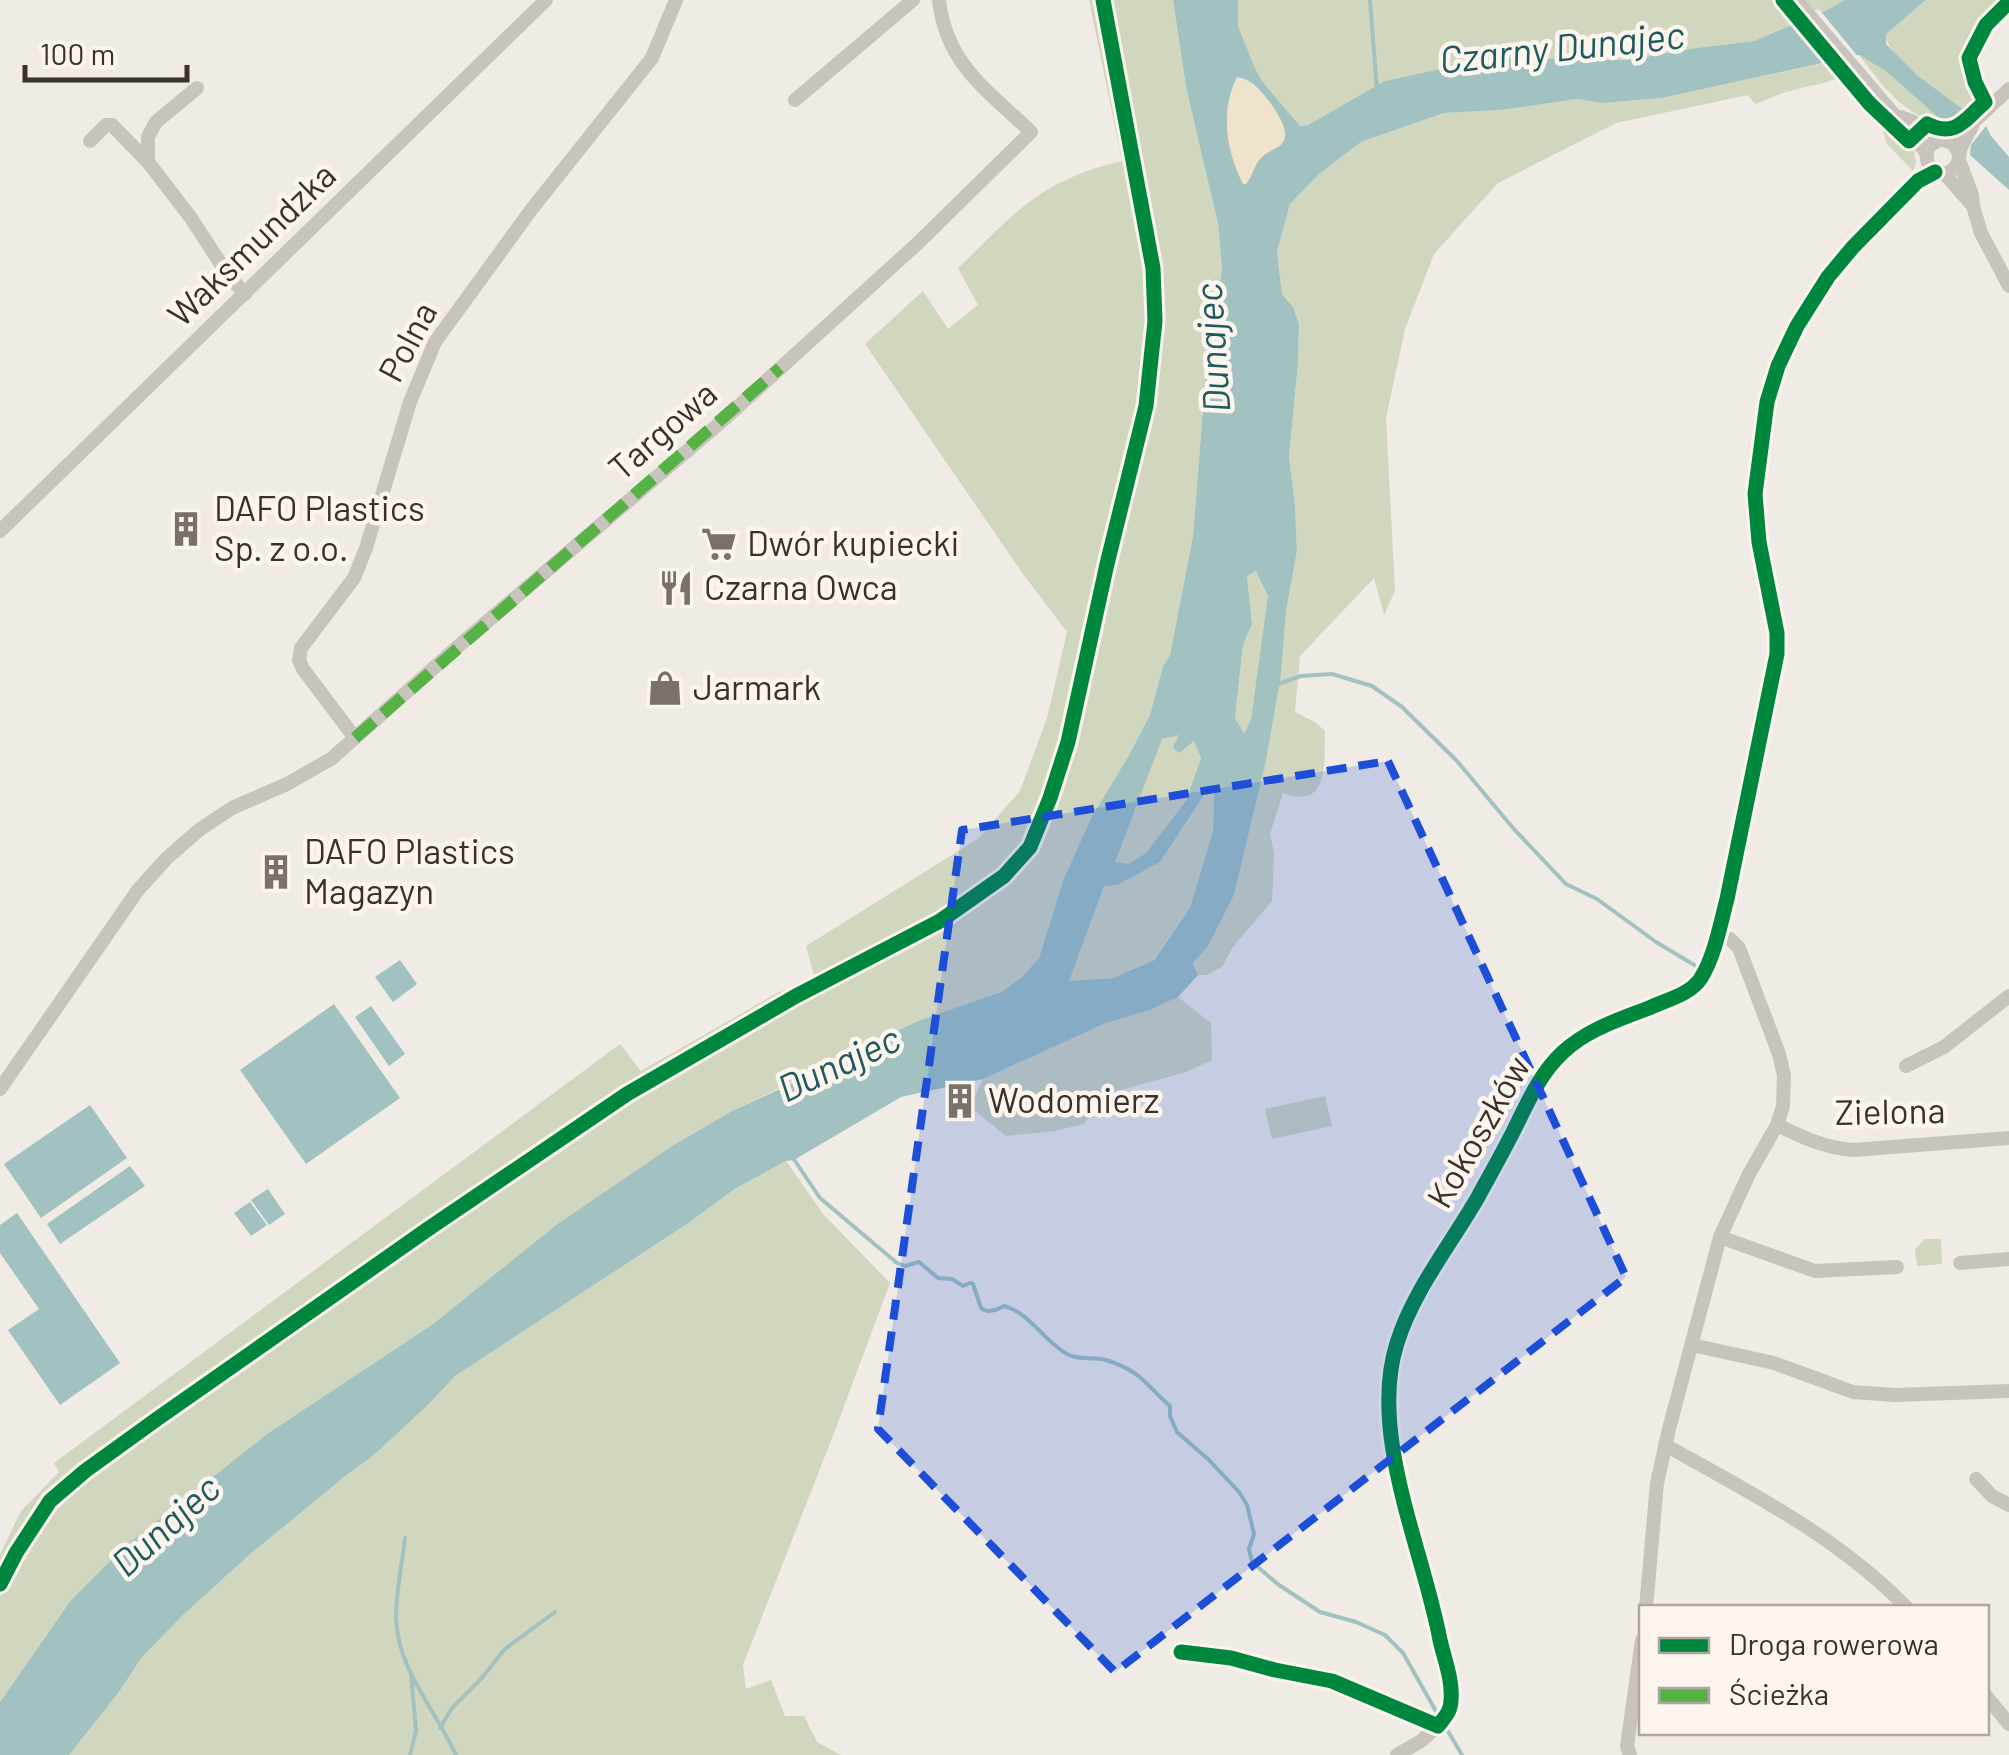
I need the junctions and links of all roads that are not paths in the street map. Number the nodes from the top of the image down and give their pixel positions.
1 (546, 0) edge
2 (676, 0) edge
3 (913, 0) edge
4 (938, 0) edge
5 (1796, 0) edge
6 (197, 88) dead end
7 (2009, 90) edge
8 (795, 100) dead end
9 (1896, 114) junction
10 (1977, 120) junction
11 (1942, 140) junction
12 (90, 142) dead end
13 (1959, 157) junction
14 (148, 162) junction
15 (1933, 164) junction
16 (1973, 206) junction
17 (2009, 286) edge
18 (244, 294) junction
19 (0, 532) edge
20 (354, 738) junction
21 (1718, 935) junction
22 (2009, 996) edge
23 (1906, 1066) dead end
24 (0, 1089) edge
25 (1777, 1125) junction
26 (2009, 1138) edge
27 (1720, 1238) junction
28 (2009, 1258) edge
29 (1960, 1263) dead end
30 (1897, 1266) dead end
31 (1692, 1345) junction
32 (2009, 1390) edge
33 (1665, 1445) junction
34 (1976, 1478) dead end
35 (2009, 1505) edge
36 (1646, 1605) edge
37 (1904, 1605) edge
38 (1181, 1652) dead end
39 (1639, 1660) edge
40 (1989, 1700) edge
41 (2009, 1724) edge
42 (1438, 1726) junction
43 (1625, 1752) edge
44 (1397, 1755) edge

1 - 18 street, Waksmundzka
2 - 20 street, Polna
3 - 8 street
4 - 20 street, Targowa
5 - 9 street
6 - 14 street
7 - 10 street
9 - 11 street
9 - 15 street
10 - 11 street
10 - 13 street
11 - 13 street
11 - 15 street
12 - 14 street
13 - 15 street
13 - 16 street
14 - 18 street
15 - 16 street
15 - 21 street, Kokoszków
16 - 17 street
18 - 19 street, Waksmundzka
20 - 24 street, Targowa
21 - 25 street
21 - 42 street, Kokoszków
22 - 23 street
25 - 26 street, Zielona
25 - 27 street
27 - 30 street
27 - 31 street
28 - 29 street
31 - 32 street
31 - 33 street
33 - 36 street
33 - 37 street
34 - 35 street
38 - 42 street
39 - 43 street
40 - 41 street
42 - 44 street

